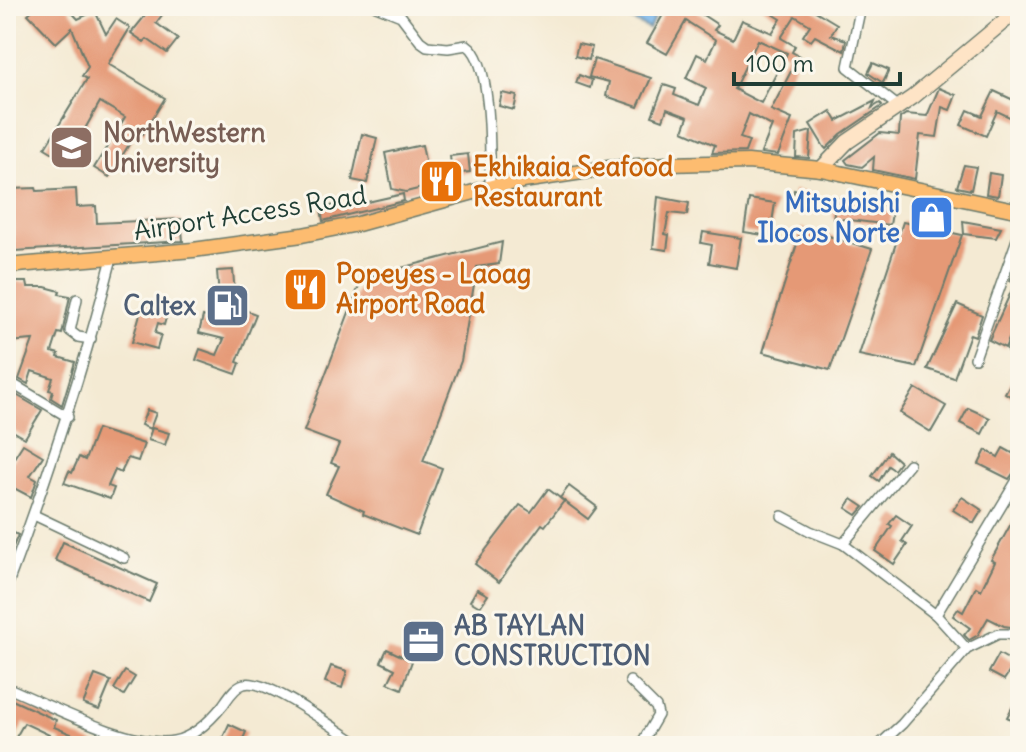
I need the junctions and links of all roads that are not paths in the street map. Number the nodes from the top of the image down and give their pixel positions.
1 (376, 6) edge
2 (861, 6) edge
3 (1020, 8) edge
4 (899, 107) junction
5 (821, 169) junction
6 (490, 188) junction
7 (1020, 211) edge
8 (1020, 231) edge
9 (112, 258) junction
10 (6, 266) edge
11 (77, 299) dead end
12 (1020, 334) edge
13 (91, 339) junction
14 (1020, 355) edge
15 (975, 358) dead end
16 (6, 380) edge
17 (68, 417) junction
18 (909, 464) dead end
19 (1020, 475) edge
20 (34, 515) junction
21 (782, 516) dead end
22 (843, 544) junction
23 (124, 558) dead end
24 (6, 589) edge
25 (936, 615) junction
26 (1020, 639) edge
27 (967, 649) junction
28 (630, 681) dead end
29 (6, 687) edge
30 (362, 746) edge
31 (640, 746) edge
32 (878, 746) edge

1 - 6 street
2 - 4 street
3 - 4 street
4 - 5 street
5 - 6 main road, Airport Access Road
5 - 7 main road, Airport Access Road
6 - 9 main road, Airport Access Road
8 - 15 street
9 - 10 main road, Airport Access Road
9 - 13 street
11 - 13 street
12 - 14 street
13 - 17 street
16 - 17 street
17 - 20 street
18 - 22 street
19 - 25 street
20 - 23 street
20 - 24 street
21 - 22 street
22 - 25 street
25 - 27 street
26 - 27 street
27 - 32 street
28 - 31 street
29 - 30 street

